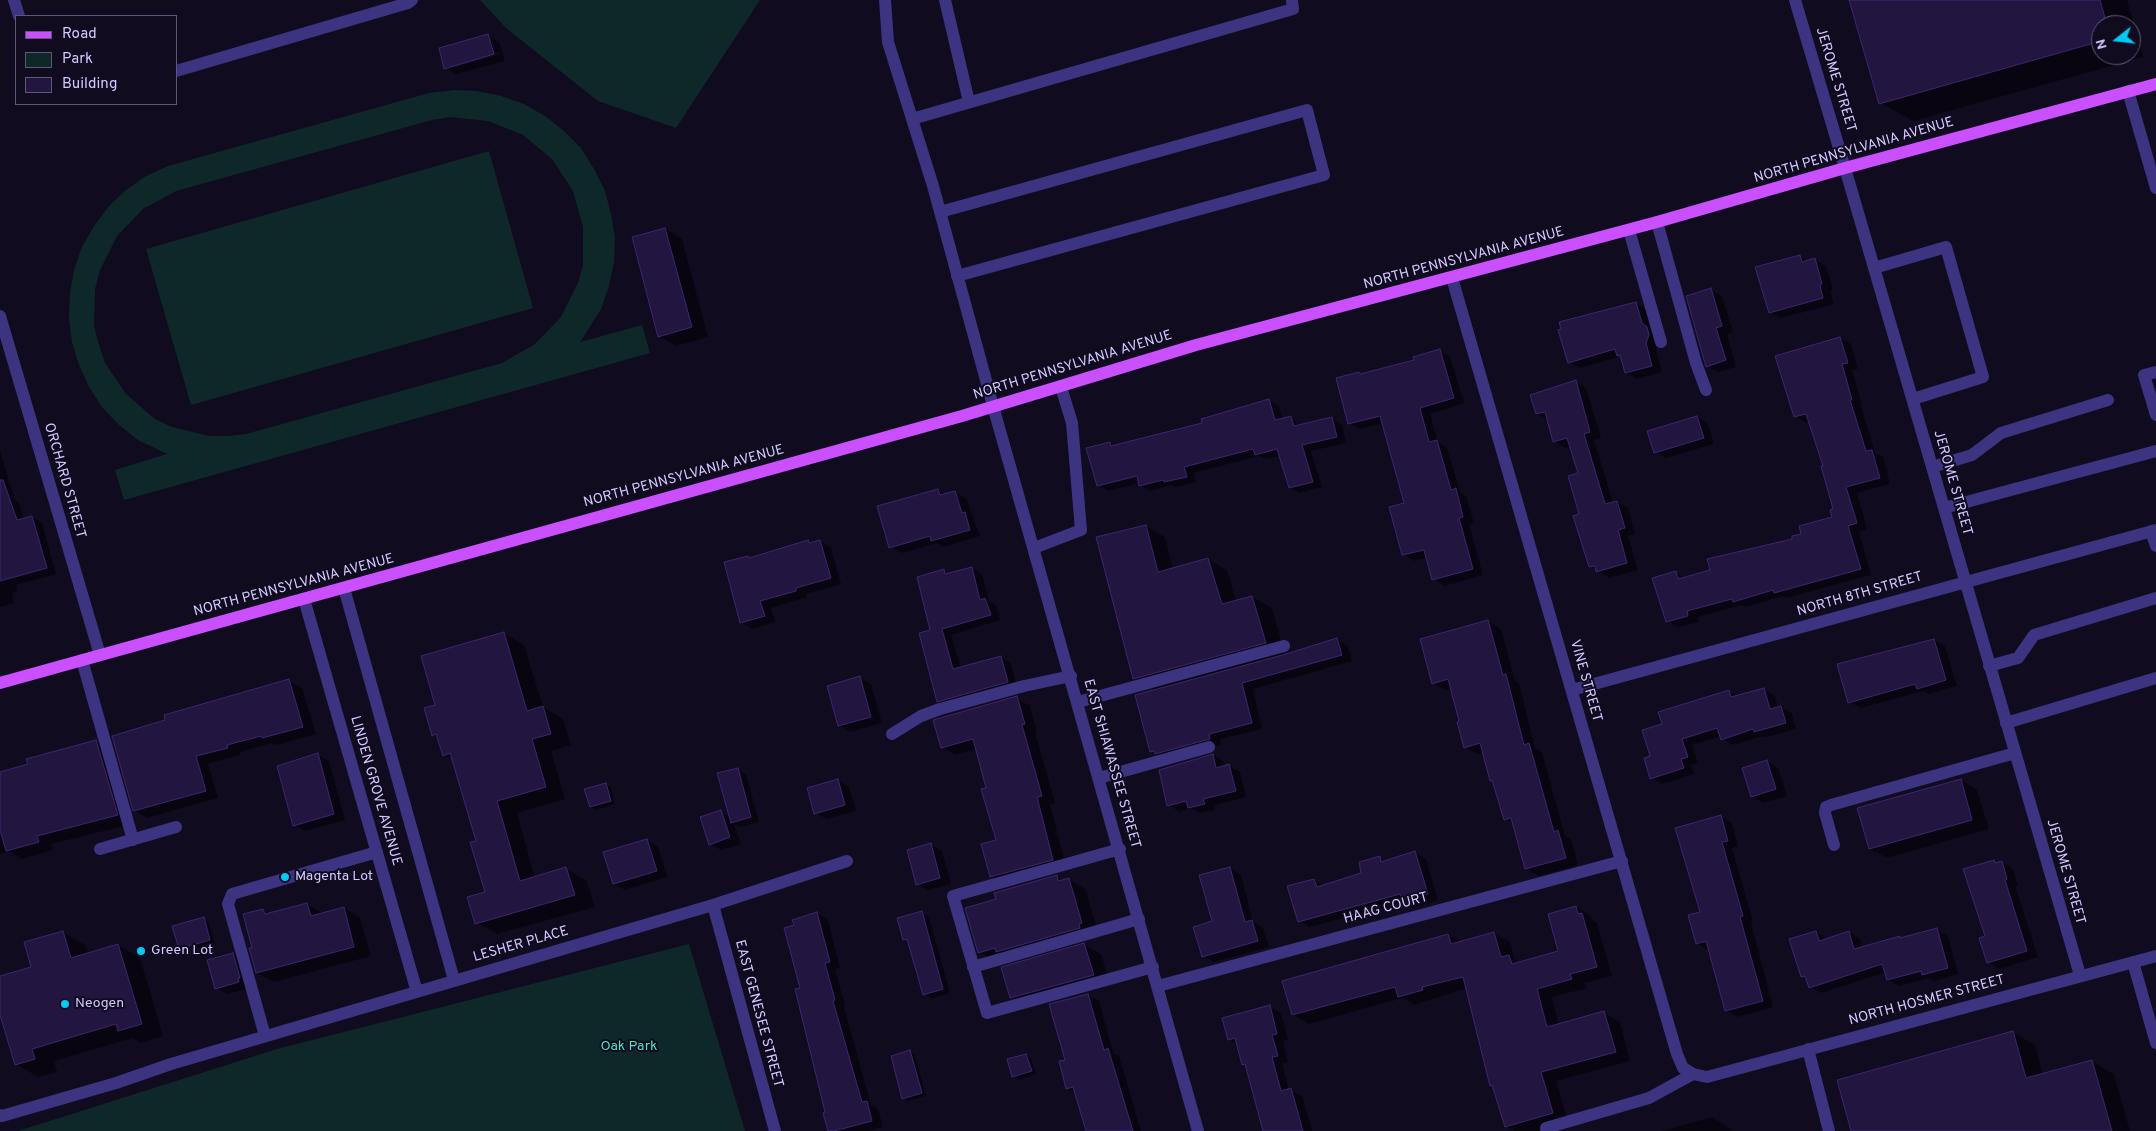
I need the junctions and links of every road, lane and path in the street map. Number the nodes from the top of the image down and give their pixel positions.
1 (14, 0) edge
2 (412, 0) edge
3 (885, 0) edge
4 (944, 0) edge
5 (1292, 0) edge
6 (1795, 0) edge
7 (19, 15) edge
8 (178, 70) edge
9 (2156, 84) edge
10 (2128, 91) junction
11 (969, 102) junction
12 (912, 119) junction
13 (1845, 168) junction
14 (2156, 188) edge
15 (940, 212) junction
16 (1657, 222) junction
17 (1629, 230) junction
18 (1874, 268) junction
19 (958, 276) junction
20 (1452, 278) junction
21 (0, 316) edge
22 (1661, 342) dead end
23 (2156, 372) edge
24 (1061, 386) junction
25 (1706, 390) dead end
26 (1912, 399) junction
27 (2108, 400) dead end
28 (993, 406) junction
29 (2156, 414) edge
30 (2156, 451) edge
31 (1932, 467) junction
32 (1944, 508) junction
33 (2154, 530) edge
34 (2156, 546) edge
35 (1034, 548) junction
36 (1964, 582) junction
37 (344, 588) junction
38 (304, 599) junction
39 (2155, 603) edge
40 (1284, 646) dead end
41 (100, 655) junction
42 (82, 660) junction
43 (1989, 666) junction
44 (1071, 676) junction
45 (2156, 678) edge
46 (0, 683) edge
47 (1572, 690) junction
48 (1078, 702) junction
49 (2006, 723) junction
50 (892, 734) dead end
51 (1209, 747) dead end
52 (2015, 753) junction
53 (1099, 778) junction
54 (176, 827) dead end
55 (133, 840) junction
56 (1834, 845) dead end
57 (1120, 849) junction
58 (100, 850) dead end
59 (377, 852) junction
60 (847, 861) dead end
61 (1622, 861) junction
62 (713, 905) junction
63 (1139, 919) junction
64 (2156, 956) edge
65 (2133, 962) junction
66 (973, 966) junction
67 (1153, 968) junction
68 (2080, 975) junction
69 (454, 980) junction
70 (1158, 986) junction
71 (417, 992) junction
72 (265, 1036) junction
73 (2156, 1043) edge
74 (1808, 1049) junction
75 (1693, 1074) junction
76 (0, 1115) edge
77 (1546, 1128) dead end
78 (775, 1131) edge
79 (1198, 1131) edge
80 (1829, 1131) edge

1 - 7 street
2 - 8 street
3 - 12 street, EAST SHIAWASSEE STREET
4 - 11 street
5 - 11 street
6 - 13 street, JEROME STREET
9 - 10 main road, NORTH PENNSYLVANIA AVENUE
10 - 13 main road, NORTH PENNSYLVANIA AVENUE
10 - 14 street
11 - 12 street
12 - 15 street, EAST SHIAWASSEE STREET
13 - 16 main road, NORTH PENNSYLVANIA AVENUE
13 - 18 street, JEROME STREET
15 - 19 street, EAST SHIAWASSEE STREET
15 - 19 street
16 - 17 main road, NORTH PENNSYLVANIA AVENUE
16 - 25 street
17 - 20 main road, NORTH PENNSYLVANIA AVENUE
17 - 22 street
18 - 26 street, JEROME STREET
18 - 26 street
19 - 28 street, EAST SHIAWASSEE STREET
20 - 24 main road, NORTH PENNSYLVANIA AVENUE
20 - 47 street, VINE STREET
21 - 41 street, ORCHARD STREET
23 - 29 street
24 - 28 main road, NORTH PENNSYLVANIA AVENUE
24 - 35 street
26 - 31 street, JEROME STREET
27 - 31 street
28 - 35 street, EAST SHIAWASSEE STREET
28 - 37 main road, NORTH PENNSYLVANIA AVENUE
30 - 32 street
31 - 32 street, JEROME STREET
32 - 36 street, JEROME STREET
33 - 34 street
33 - 36 street, NORTH 8TH STREET
35 - 44 street, EAST SHIAWASSEE STREET
36 - 43 street, JEROME STREET
36 - 47 street, NORTH 8TH STREET
37 - 38 main road, NORTH PENNSYLVANIA AVENUE
37 - 69 street, LINDEN GROVE AVENUE
38 - 41 main road, NORTH PENNSYLVANIA AVENUE
38 - 59 street, LINDEN GROVE AVENUE
39 - 43 street
40 - 48 street
41 - 42 main road, NORTH PENNSYLVANIA AVENUE
42 - 46 main road, NORTH PENNSYLVANIA AVENUE
42 - 55 street
43 - 49 street, JEROME STREET
44 - 48 street, EAST SHIAWASSEE STREET
44 - 50 street
45 - 49 street
47 - 61 street, VINE STREET
48 - 53 street, EAST SHIAWASSEE STREET
49 - 52 street, JEROME STREET
51 - 53 street
52 - 56 street
52 - 68 street, JEROME STREET
53 - 57 street, EAST SHIAWASSEE STREET
54 - 55 street
55 - 58 street
57 - 63 street, EAST SHIAWASSEE STREET
57 - 66 street
59 - 71 street, LINDEN GROVE AVENUE
59 - 72 street
60 - 62 street, LESHER PLACE
61 - 70 street, HAAG COURT
61 - 75 street, VINE STREET
62 - 69 street, LESHER PLACE
62 - 78 street, EAST GENESEE STREET
63 - 66 street
63 - 67 street, EAST SHIAWASSEE STREET
64 - 65 street, NORTH HOSMER STREET
65 - 68 street, NORTH HOSMER STREET
65 - 73 street
66 - 67 street
67 - 70 street, EAST SHIAWASSEE STREET
68 - 74 street, NORTH HOSMER STREET
69 - 71 street, LESHER PLACE
70 - 79 street, EAST SHIAWASSEE STREET
71 - 72 street, LESHER PLACE
72 - 76 street, LESHER PLACE
74 - 75 street, NORTH HOSMER STREET
74 - 80 street
75 - 77 street

